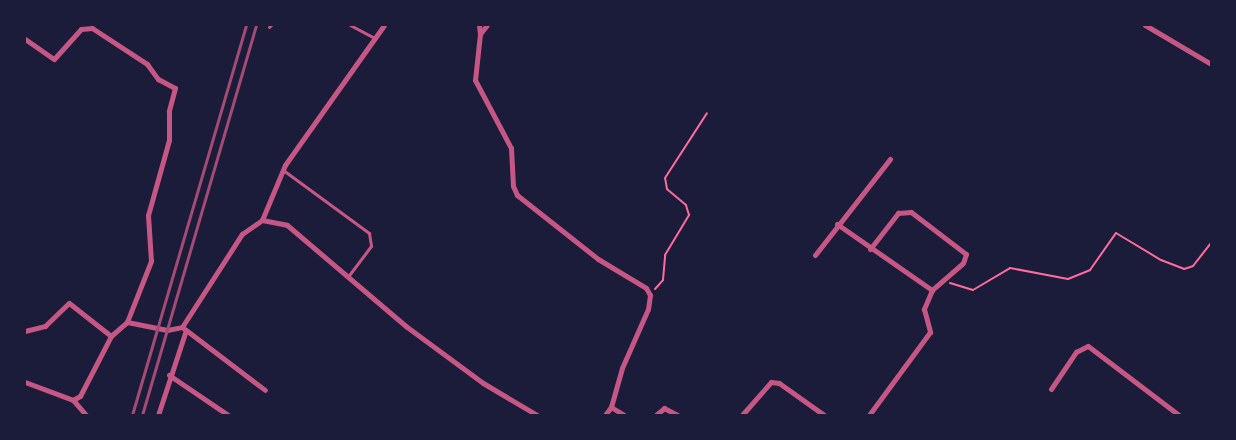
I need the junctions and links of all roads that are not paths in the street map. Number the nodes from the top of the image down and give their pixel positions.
1 (350, 25) edge
2 (384, 25) edge
3 (479, 25) edge
4 (487, 25) edge
5 (1145, 25) edge
6 (88, 26) edge
7 (480, 34) junction
8 (374, 38) junction
9 (25, 39) edge
10 (1211, 64) edge
11 (890, 159) dead end
12 (283, 170) junction
13 (262, 220) junction
14 (837, 224) junction
15 (870, 249) junction
16 (815, 255) dead end
17 (349, 276) junction
18 (932, 290) junction
19 (127, 322) junction
20 (184, 328) junction
21 (25, 331) edge
22 (112, 336) junction
23 (169, 375) junction
24 (25, 382) edge
25 (1051, 389) dead end
26 (264, 390) dead end
27 (73, 400) junction
28 (611, 407) junction
29 (86, 415) edge
30 (158, 415) edge
31 (228, 415) edge
32 (537, 415) edge
33 (605, 415) edge
34 (624, 415) edge
35 (656, 415) edge
36 (677, 415) edge
37 (742, 415) edge
38 (824, 415) edge
39 (869, 415) edge
40 (1179, 415) edge

1 - 8 lane
2 - 8 street
3 - 7 street
4 - 7 street
5 - 10 street
6 - 9 street
6 - 19 street
7 - 28 street
8 - 12 street
11 - 14 street
12 - 13 street
12 - 17 lane
13 - 17 street
13 - 20 street
14 - 15 street
14 - 16 street
15 - 18 street
15 - 18 street
17 - 32 street
18 - 39 street
19 - 20 street
19 - 22 street
20 - 23 street
20 - 26 street
21 - 22 street
22 - 27 street
23 - 30 street
23 - 31 street
24 - 27 street
25 - 40 street
27 - 29 street
28 - 33 street
28 - 34 street
35 - 36 street
37 - 38 street

